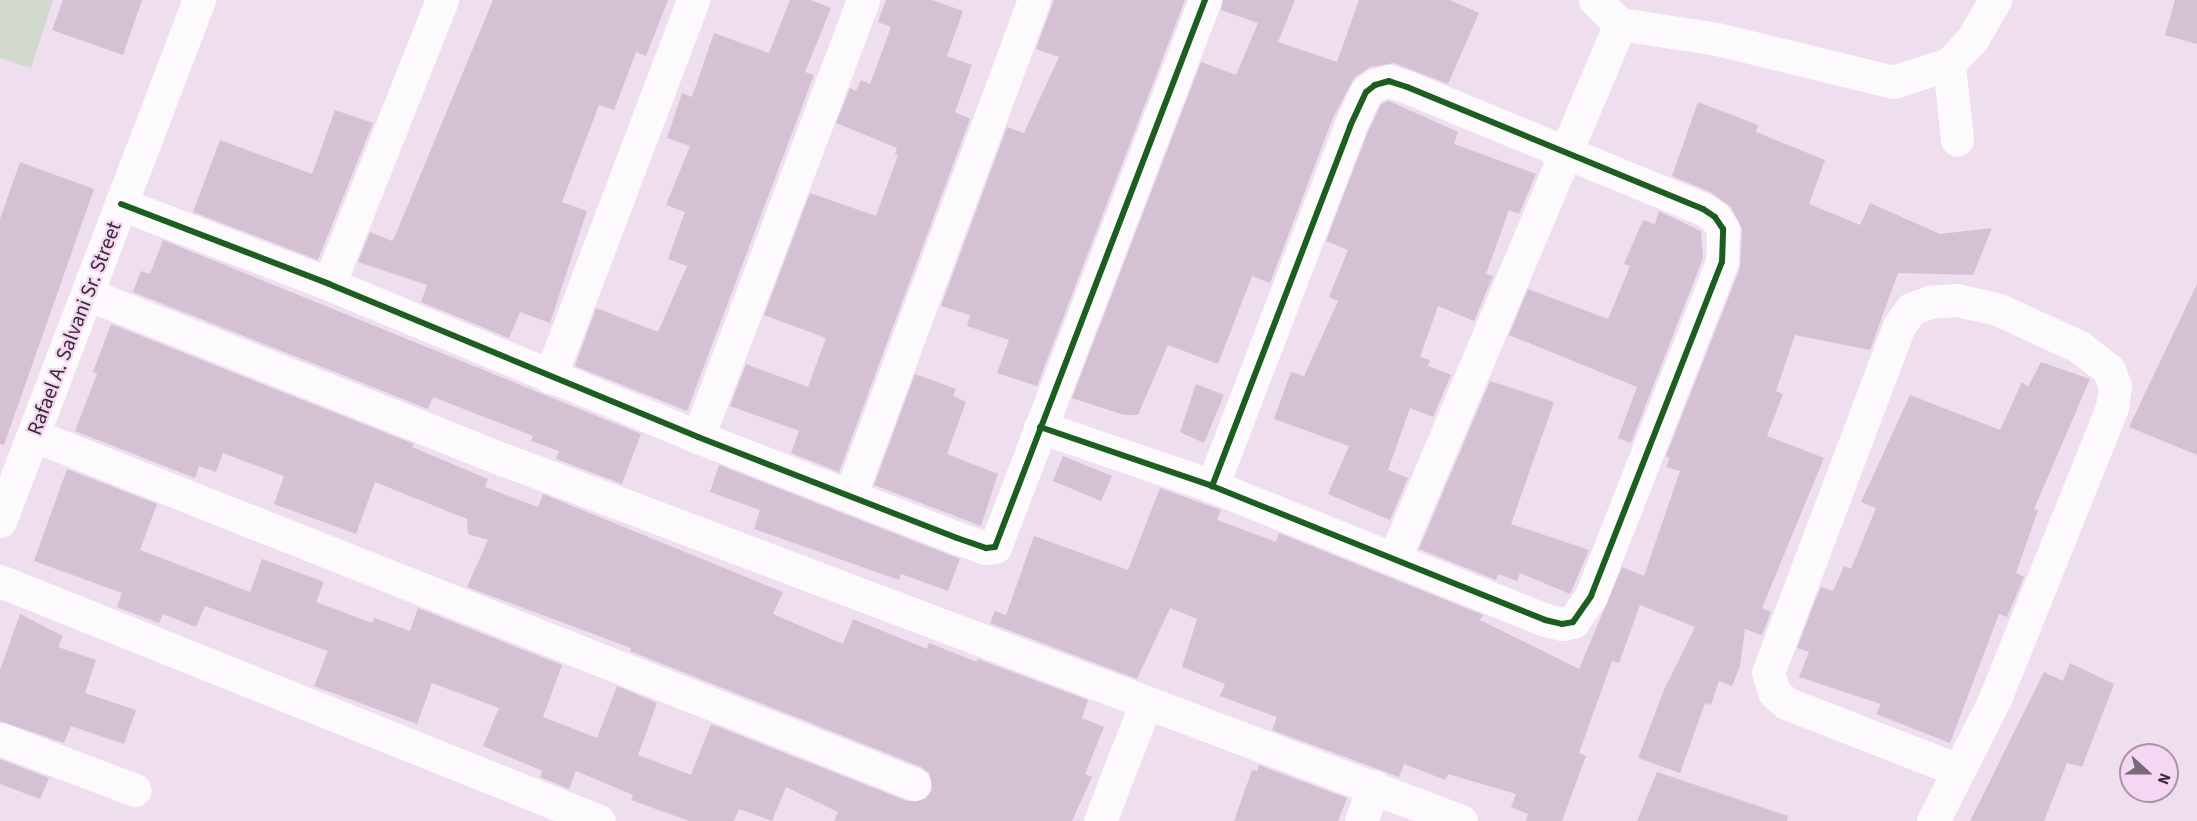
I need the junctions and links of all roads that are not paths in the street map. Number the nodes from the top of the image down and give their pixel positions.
1 (199, 0) edge
2 (442, 0) edge
3 (693, 0) edge
4 (863, 0) edge
5 (1034, 0) edge
6 (1205, 0) edge
7 (1595, 0) edge
8 (1995, 0) edge
9 (1620, 24) junction
10 (1949, 64) junction
11 (1957, 140) dead end
12 (1564, 152) junction
13 (121, 204) junction
14 (329, 284) junction
15 (87, 294) junction
16 (550, 377) junction
17 (1040, 427) junction
18 (33, 435) junction
19 (698, 437) junction
20 (1212, 486) junction
21 (850, 496) junction
22 (0, 521) edge
23 (1394, 559) junction
24 (0, 581) edge
25 (1145, 705) junction
26 (0, 739) edge
27 (1958, 770) junction
28 (914, 783) dead end
29 (1374, 786) junction
30 (135, 790) dead end
31 (538, 809) edge
32 (599, 821) edge
33 (1100, 821) edge
34 (1361, 821) edge
35 (1461, 821) edge
36 (1933, 821) edge

1 - 13 street, Rafael A. Salvani Sr. Street
2 - 14 street
3 - 16 street
4 - 19 street
5 - 21 street
6 - 17 street
7 - 9 street
8 - 10 street
9 - 10 street
9 - 12 street
10 - 11 street
12 - 20 street
12 - 23 street
12 - 23 street
13 - 14 street
13 - 15 street, Rafael A. Salvani Sr. Street
14 - 16 street
15 - 18 street, Rafael A. Salvani Sr. Street
15 - 25 street
16 - 19 street
17 - 20 street
17 - 21 street
18 - 22 street, Rafael A. Salvani Sr. Street
18 - 28 street
19 - 21 street
20 - 23 street
24 - 31 street
25 - 29 street
25 - 33 street
26 - 30 street
27 - 27 street
27 - 36 street
29 - 34 street
29 - 35 street
31 - 32 street

